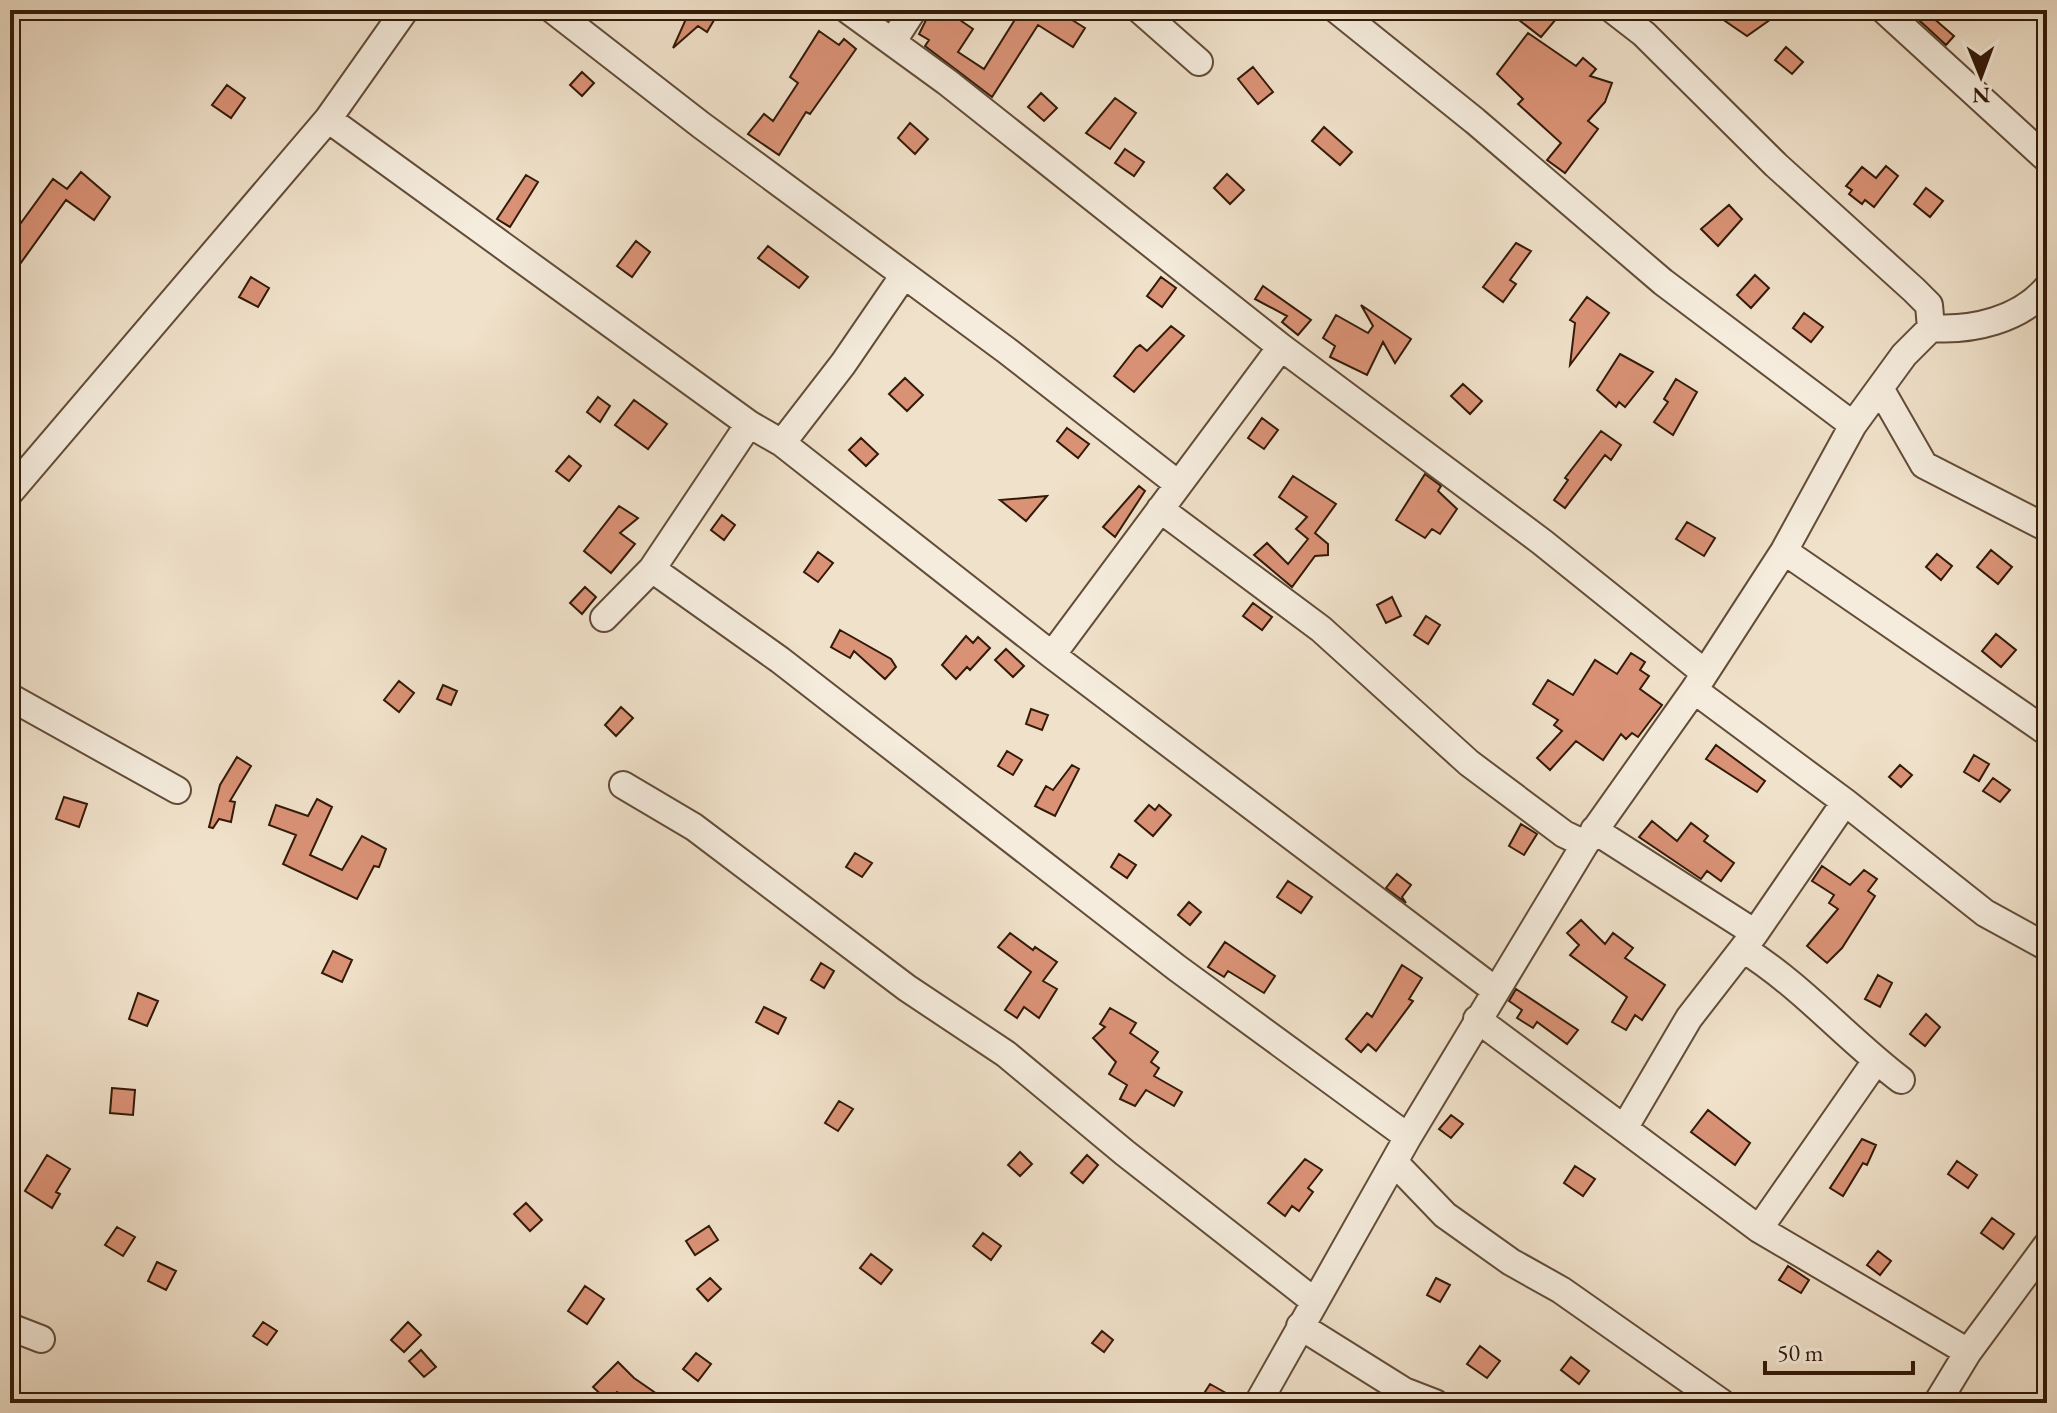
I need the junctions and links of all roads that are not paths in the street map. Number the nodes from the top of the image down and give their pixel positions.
1 (405, 10) edge
2 (553, 10) edge
3 (848, 10) edge
4 (913, 10) edge
5 (1140, 10) edge
6 (1337, 10) edge
7 (1613, 10) edge
8 (1884, 10) edge
9 (893, 41) junction
10 (1199, 62) dead end
11 (328, 119) junction
12 (2047, 159) edge
13 (904, 275) junction
14 (2047, 288) edge
15 (1931, 328) junction
16 (1281, 347) junction
17 (1881, 390) junction
18 (749, 424) junction
19 (1853, 425) junction
20 (782, 443) junction
21 (1178, 484) junction
22 (10, 492) edge
23 (1160, 509) junction
24 (2047, 528) edge
25 (1784, 551) junction
26 (652, 569) junction
27 (604, 618) dead end
28 (1052, 655) junction
29 (1700, 682) junction
30 (10, 697) edge
31 (2047, 732) edge
32 (623, 785) dead end
33 (177, 790) dead end
34 (1845, 802) junction
35 (1590, 837) junction
36 (1749, 941) junction
37 (2047, 947) edge
38 (1495, 990) junction
39 (1477, 1019) junction
40 (1876, 1061) junction
41 (1901, 1080) dead end
42 (1625, 1127) junction
43 (1408, 1137) junction
44 (1394, 1162) junction
45 (1759, 1229) junction
46 (2047, 1245) edge
47 (1314, 1301) junction
48 (1300, 1326) junction
49 (10, 1327) edge
50 (41, 1339) dead end
51 (1968, 1352) junction
52 (1706, 1398) edge
53 (1258, 1403) edge
54 (1435, 1403) edge
55 (1937, 1403) edge

1 - 11 street
2 - 13 street
3 - 9 street
4 - 9 street
5 - 10 street
6 - 19 street
7 - 15 street
8 - 12 street
9 - 16 street
11 - 18 street
11 - 22 street
13 - 20 street
13 - 21 street
14 - 15 street
15 - 17 street
16 - 21 street
16 - 29 street
17 - 19 street
17 - 24 street
18 - 20 street
18 - 26 street
19 - 25 street
20 - 28 street
21 - 23 street
23 - 28 street
23 - 35 street
25 - 29 street
25 - 31 street
26 - 27 street
26 - 43 street
28 - 38 street
29 - 34 street
29 - 35 street
30 - 33 street
32 - 47 street
34 - 36 street
34 - 37 street
35 - 36 street
35 - 38 street
36 - 40 street
36 - 42 street
38 - 39 street
39 - 42 street
39 - 43 street
40 - 41 street
40 - 45 street
42 - 45 street
43 - 44 street
44 - 47 street
44 - 52 street
45 - 51 street
46 - 51 street
47 - 48 street
48 - 53 street
48 - 54 street
49 - 50 street
51 - 55 street

